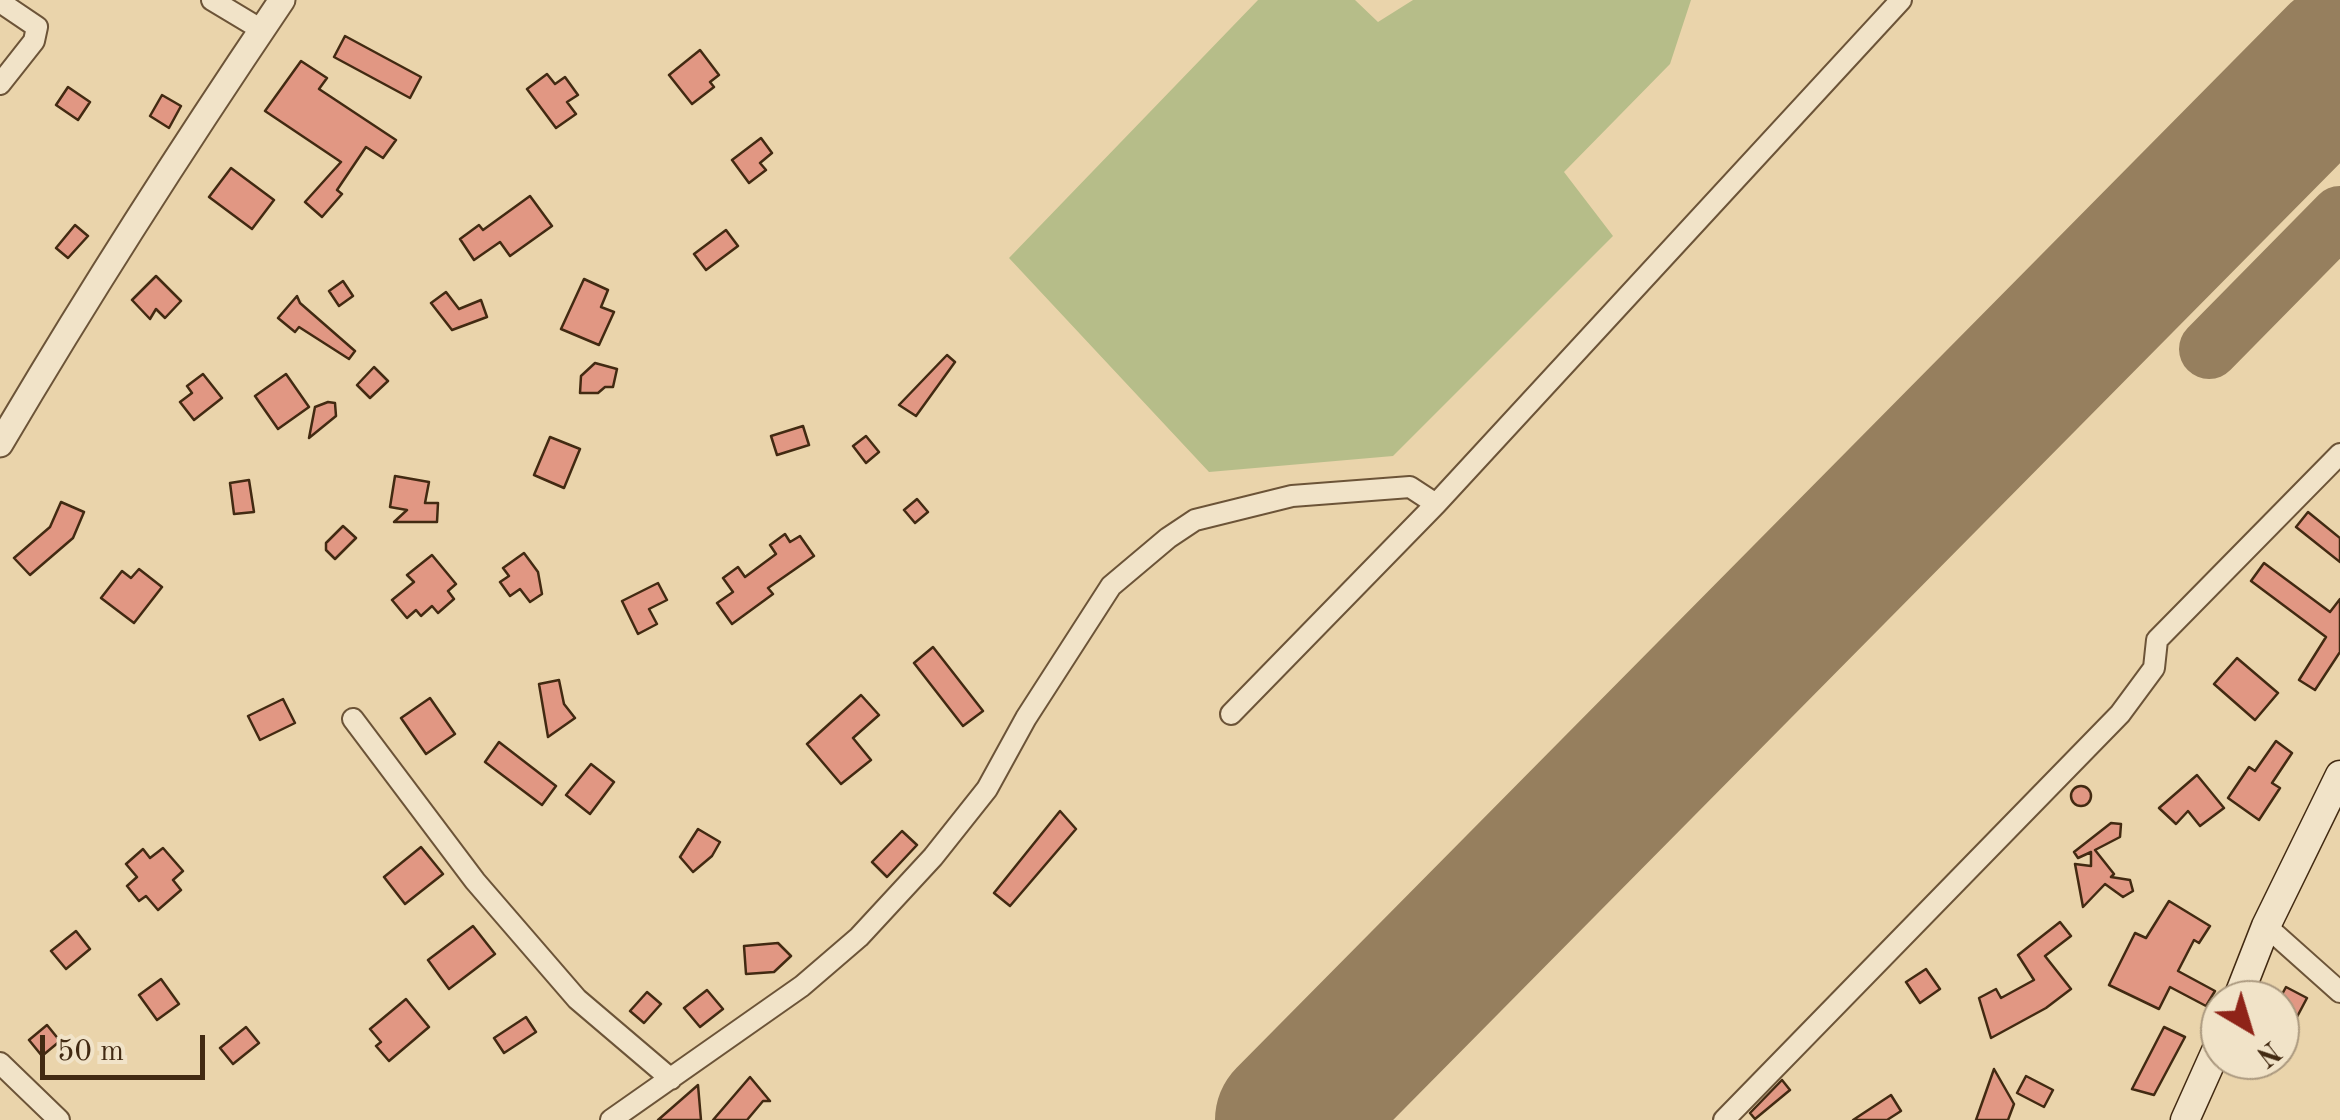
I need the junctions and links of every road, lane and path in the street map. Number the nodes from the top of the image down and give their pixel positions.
1 (212, 0) edge
2 (282, 0) edge
3 (1902, 0) edge
4 (0, 2) edge
5 (262, 30) junction
6 (0, 84) edge
7 (0, 444) edge
8 (2340, 454) edge
9 (1436, 504) junction
10 (1231, 714) dead end
11 (353, 719) dead end
12 (2340, 775) edge
13 (2266, 926) junction
14 (2245, 980) edge
15 (2340, 992) edge
16 (0, 1064) edge
17 (671, 1079) junction
18 (2203, 1080) edge
19 (59, 1120) edge
20 (611, 1120) edge
21 (1724, 1120) edge
22 (2185, 1120) edge

1 - 5 street
2 - 5 street
3 - 9 street
4 - 6 street
5 - 7 street
8 - 21 street
9 - 10 street
9 - 17 street
11 - 17 street
12 - 13 main road
13 - 14 main road
13 - 15 street
16 - 19 street
17 - 20 street
18 - 22 main road

